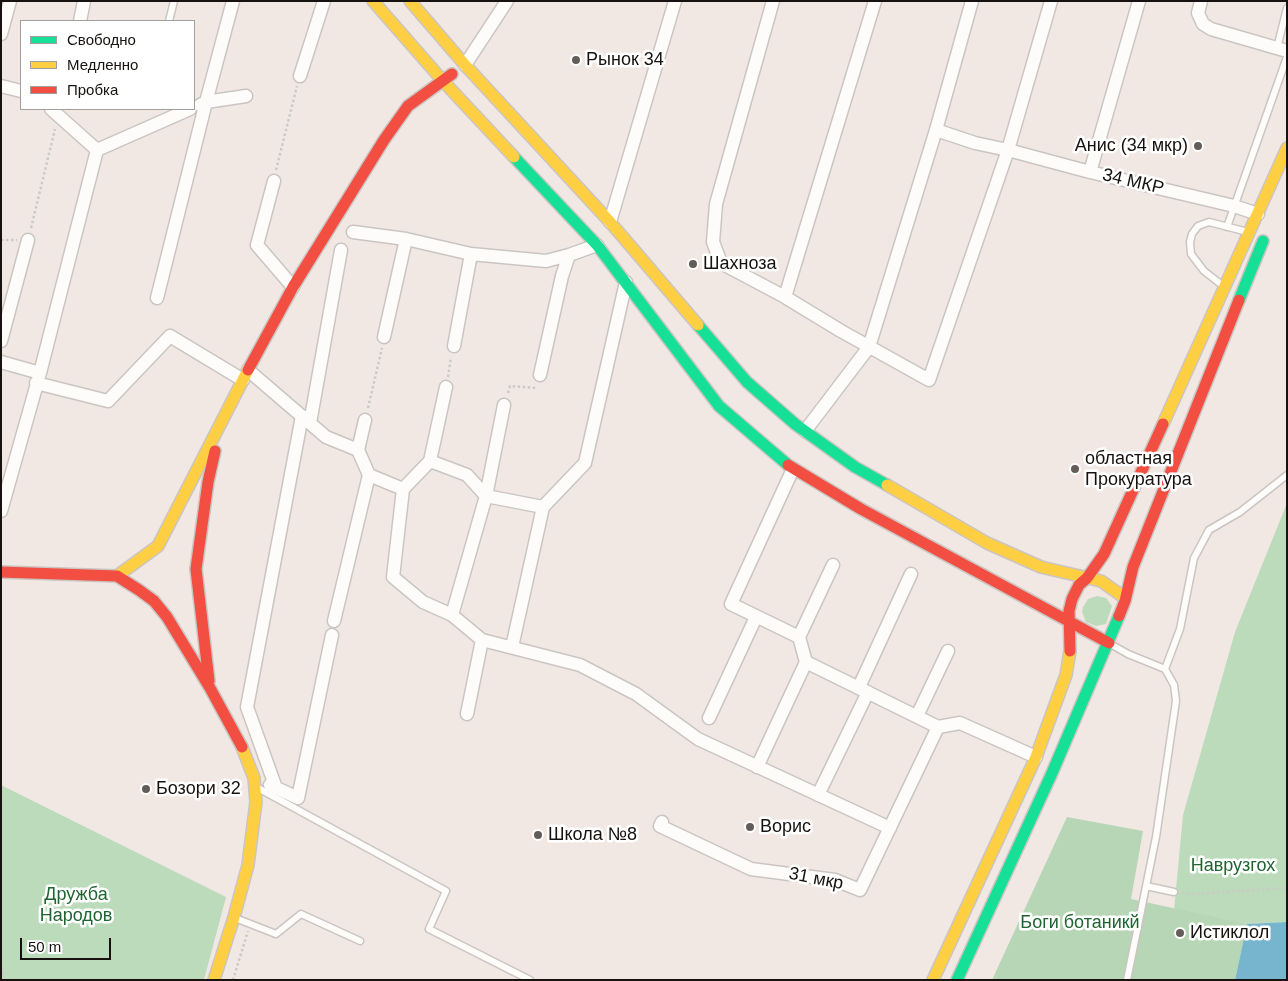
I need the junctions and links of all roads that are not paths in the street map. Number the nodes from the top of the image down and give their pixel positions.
1 (10, 1) edge
2 (84, 1) edge
3 (174, 1) edge
4 (233, 1) edge
5 (324, 1) edge
6 (373, 1) edge
7 (410, 1) edge
8 (507, 1) edge
9 (675, 1) edge
10 (773, 1) edge
11 (874, 1) edge
12 (972, 1) edge
13 (1051, 1) edge
14 (1139, 1) edge
15 (1201, 1) edge
16 (1287, 8) edge
17 (80, 20) edge
18 (169, 20) edge
19 (1, 34) edge
20 (1284, 52) edge
21 (465, 65) junction
22 (300, 76) road end
23 (442, 81) junction
24 (1, 86) edge
25 (20, 91) edge
26 (246, 96) dead end
27 (200, 105) edge
28 (188, 110) edge
29 (56, 111) edge
30 (936, 130) junction
31 (1287, 148) edge
32 (97, 150) junction
33 (1008, 150) junction
34 (1090, 172) junction
35 (274, 181) road end
36 (1234, 206) junction
37 (1258, 214) junction
38 (610, 222) junction
39 (1228, 227) junction
40 (353, 232) dead end
41 (1250, 233) junction
42 (406, 239) junction
43 (28, 240) road end
44 (597, 246) junction
45 (341, 250) dead end
46 (470, 254) junction
47 (569, 255) junction
48 (626, 282) junction
49 (293, 287) junction
50 (1225, 287) junction
51 (785, 297) junction
52 (157, 298) dead end
53 (384, 337) road end
54 (1, 341) edge
55 (454, 346) road end
56 (869, 347) junction
57 (1, 362) edge
58 (246, 375) junction
59 (540, 375) road end
60 (38, 378) junction
61 (446, 386) road end
62 (504, 405) road end
63 (306, 420) junction
64 (365, 420) road end
65 (805, 431) junction
66 (358, 450) junction
67 (430, 461) junction
68 (793, 469) junction
69 (369, 475) junction
70 (1287, 475) edge
71 (404, 489) junction
72 (486, 496) junction
73 (543, 507) junction
74 (1, 510) edge
75 (833, 565) dead end
76 (1, 572) edge
77 (911, 574) dead end
78 (117, 576) junction
79 (1087, 578) junction
80 (1125, 598) junction
81 (452, 615) junction
82 (756, 617) junction
83 (334, 621) dead end
84 (1070, 622) junction
85 (332, 635) dead end
86 (799, 637) junction
87 (482, 640) junction
88 (1109, 643) junction
89 (512, 647) junction
90 (948, 651) dead end
91 (806, 662) junction
92 (1165, 669) junction
93 (210, 688) junction
94 (864, 690) junction
95 (467, 714) dead end
96 (917, 716) junction
97 (709, 718) dead end
98 (938, 727) junction
99 (1036, 757) junction
100 (757, 767) junction
101 (254, 782) junction
102 (276, 788) junction
103 (818, 795) junction
104 (661, 824) dead end
105 (890, 828) junction
106 (1146, 886) junction
107 (1174, 892) road end
108 (234, 918) junction
109 (360, 941) dead end
110 (214, 980) edge
111 (530, 980) edge
112 (933, 980) edge
113 (957, 980) edge
114 (1127, 980) edge

1 - 19 street
2 - 17 street
3 - 18 lane
4 - 27 street
5 - 22 street
6 - 23 main road
7 - 21 main road
8 - 21 street
9 - 38 street
10 - 51 street
11 - 51 street
12 - 30 street
13 - 33 street
14 - 34 street
15 - 20 street
16 - 20 lane
20 - 36 lane
21 - 23 main road
21 - 38 main road
23 - 44 main road
23 - 49 main road
24 - 25 street
26 - 27 street
27 - 52 street
28 - 32 street
29 - 32 street
30 - 33 street, 34 МКР
30 - 56 street
31 - 37 main road
32 - 60 street
33 - 34 street, 34 МКР
33 - 56 street
34 - 36 street, 34 МКР
35 - 49 street
36 - 37 street, 34 МКР
36 - 39 lane
37 - 41 main road
37 - 80 main road
38 - 65 main road
39 - 41 lane
39 - 50 lane
40 - 42 street
41 - 50 main road
42 - 46 street
42 - 53 street
43 - 54 street
44 - 47 street
44 - 48 main road
45 - 63 street
46 - 47 street
46 - 55 street
47 - 59 street
48 - 68 main road
48 - 73 street
49 - 58 main road
50 - 79 main road
51 - 56 street
56 - 65 street
57 - 60 street
58 - 60 street
58 - 63 street
58 - 78 main road
58 - 93 main road
60 - 74 street
61 - 67 street
62 - 72 street
63 - 66 street
63 - 102 street
64 - 66 street
65 - 79 main road
66 - 69 street
67 - 71 street
67 - 72 street
68 - 82 street
68 - 84 main road
69 - 71 street
69 - 83 street
70 - 92 lane
71 - 81 street
72 - 73 street
72 - 81 street
73 - 89 street
75 - 86 street
76 - 78 main road
77 - 94 street
78 - 93 main road
79 - 80 main road
79 - 84 main road
80 - 88 main road
81 - 87 street
82 - 86 street
82 - 97 street
84 - 88 main road
84 - 99 main road
85 - 102 street
86 - 91 street
87 - 89 street
87 - 95 street
88 - 92 lane
88 - 113 main road
89 - 100 street
90 - 96 street
91 - 94 street
91 - 100 street
92 - 106 lane
93 - 101 main road
94 - 96 street
94 - 103 street
96 - 98 street
98 - 99 street
98 - 105 street, 31 мкр
99 - 112 main road
100 - 103 street
101 - 102 street
101 - 108 main road
101 - 111 lane
103 - 105 street
104 - 105 street, 31 мкр
106 - 107 lane
106 - 114 lane
108 - 109 lane
108 - 110 main road

